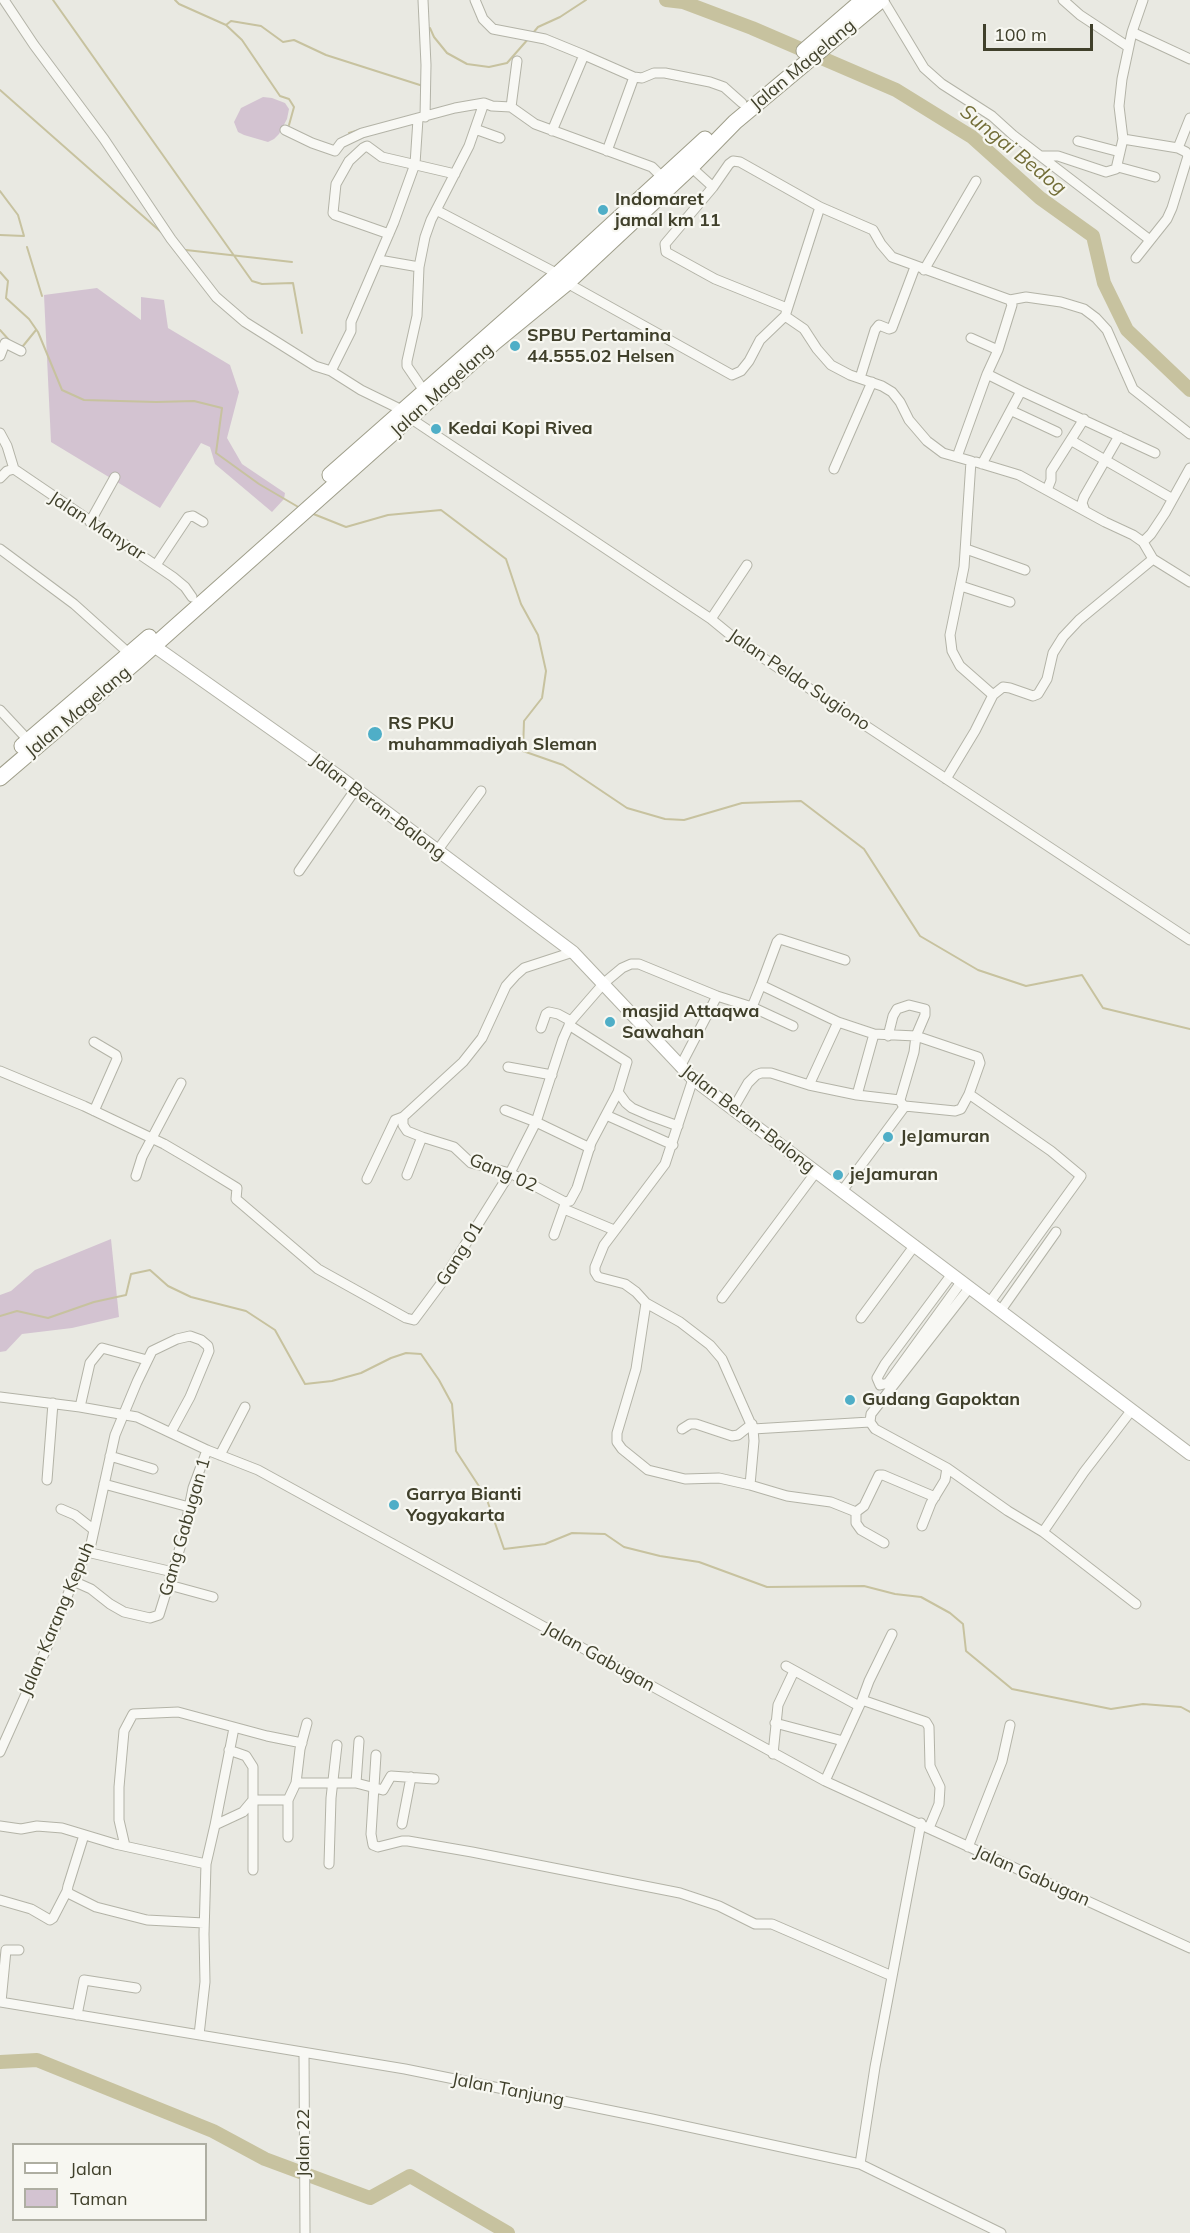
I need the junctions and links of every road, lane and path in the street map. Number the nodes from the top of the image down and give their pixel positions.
1 (4, 0) edge
2 (423, 0) edge
3 (475, 0) edge
4 (863, 0) edge
5 (882, 0) edge
6 (1063, 0) edge
7 (1143, 0) edge
8 (1132, 32) junction
9 (826, 38) junction
10 (1127, 46) junction
11 (584, 55) junction
12 (1190, 59) edge
13 (518, 61) dead end
14 (792, 68) junction
15 (634, 77) junction
16 (484, 103) junction
17 (742, 103) junction
18 (510, 107) junction
19 (422, 118) junction
20 (1190, 118) edge
21 (475, 129) junction
22 (285, 130) dead end
23 (552, 131) junction
24 (500, 138) dead end
25 (1123, 139) junction
26 (1078, 141) dead end
27 (1178, 148) junction
28 (607, 151) junction
29 (1120, 152) junction
30 (1041, 156) junction
31 (415, 164) junction
32 (692, 167) junction
33 (1118, 167) junction
34 (455, 174) junction
35 (1155, 177) dead end
36 (664, 179) junction
37 (976, 182) dead end
38 (1180, 185) junction
39 (713, 187) junction
40 (1190, 189) edge
41 (820, 207) junction
42 (436, 210) junction
43 (389, 234) junction
44 (1150, 240) junction
45 (590, 252) junction
46 (1136, 258) dead end
47 (379, 261) junction
48 (419, 267) junction
49 (920, 268) junction
50 (562, 278) junction
51 (1010, 300) junction
52 (786, 312) junction
53 (971, 338) dead end
54 (998, 350) junction
55 (21, 351) dead end
56 (0, 356) edge
57 (331, 371) junction
58 (987, 374) junction
59 (860, 378) junction
60 (872, 382) junction
61 (424, 391) junction
62 (1021, 391) junction
63 (1012, 411) junction
64 (406, 414) junction
65 (1084, 419) junction
66 (1056, 432) dead end
67 (0, 433) edge
68 (1190, 434) edge
69 (1119, 436) junction
70 (1072, 441) junction
71 (1155, 453) dead end
72 (957, 457) junction
73 (1104, 460) junction
74 (971, 461) junction
75 (982, 464) junction
76 (1190, 468) edge
77 (14, 469) junction
78 (834, 469) dead end
79 (115, 477) dead end
80 (0, 478) edge
81 (1047, 490) junction
82 (1172, 498) junction
83 (1084, 511) junction
84 (90, 522) junction
85 (203, 522) dead end
86 (1143, 543) junction
87 (0, 549) edge
88 (966, 549) junction
89 (1153, 559) junction
90 (747, 565) dead end
91 (156, 566) junction
92 (1025, 570) dead end
93 (1190, 582) edge
94 (961, 586) junction
95 (192, 597) junction
96 (1010, 602) dead end
97 (711, 619) junction
98 (151, 642) junction
99 (134, 657) junction
100 (993, 695) junction
101 (0, 710) edge
102 (28, 740) junction
103 (0, 766) edge
104 (0, 778) edge
105 (946, 779) junction
106 (355, 790) junction
107 (481, 791) dead end
108 (437, 851) junction
109 (299, 871) dead end
110 (1190, 940) edge
111 (573, 952) junction
112 (845, 960) dead end
113 (604, 983) junction
114 (761, 985) junction
115 (717, 996) junction
116 (752, 1007) junction
117 (838, 1022) junction
118 (570, 1023) junction
119 (793, 1026) dead end
120 (541, 1028) dead end
121 (874, 1034) junction
122 (888, 1036) junction
123 (915, 1036) junction
124 (94, 1042) dead end
125 (508, 1067) dead end
126 (680, 1067) junction
127 (0, 1071) edge
128 (552, 1075) junction
129 (693, 1079) junction
130 (181, 1083) dead end
131 (809, 1085) junction
132 (618, 1092) junction
133 (969, 1094) junction
134 (857, 1095) junction
135 (902, 1103) junction
136 (733, 1109) junction
137 (505, 1110) dead end
138 (94, 1111) junction
139 (606, 1114) junction
140 (403, 1117) junction
141 (536, 1122) junction
142 (678, 1126) junction
143 (422, 1137) junction
144 (153, 1138) junction
145 (673, 1145) junction
146 (590, 1148) junction
147 (816, 1172) junction
148 (510, 1173) junction
149 (407, 1175) dead end
150 (136, 1176) dead end
151 (367, 1179) dead end
152 (842, 1191) junction
153 (565, 1206) junction
154 (614, 1230) junction
155 (1056, 1232) dead end
156 (554, 1235) dead end
157 (915, 1245) junction
158 (962, 1281) junction
159 (722, 1298) dead end
160 (646, 1302) junction
161 (990, 1302) junction
162 (1001, 1310) junction
163 (861, 1318) dead end
164 (147, 1360) junction
165 (0, 1397) edge
166 (53, 1403) junction
167 (80, 1407) junction
168 (245, 1407) dead end
169 (1131, 1411) junction
170 (124, 1414) junction
171 (870, 1422) junction
172 (753, 1427) junction
173 (682, 1429) dead end
174 (171, 1432) junction
175 (207, 1450) junction
176 (1190, 1454) edge
177 (220, 1455) junction
178 (110, 1456) junction
179 (947, 1468) junction
180 (153, 1469) dead end
181 (47, 1480) dead end
182 (104, 1484) junction
183 (750, 1485) junction
184 (935, 1497) junction
185 (189, 1507) junction
186 (61, 1509) dead end
187 (856, 1512) junction
188 (922, 1526) dead end
189 (94, 1530) junction
190 (1043, 1532) junction
191 (884, 1543) dead end
192 (87, 1552) junction
193 (173, 1572) junction
194 (73, 1581) junction
195 (169, 1585) junction
196 (213, 1597) dead end
197 (1136, 1604) dead end
198 (891, 1634) dead end
199 (860, 1703) junction
200 (307, 1723) dead end
201 (775, 1723) junction
202 (1010, 1725) dead end
203 (234, 1728) junction
204 (359, 1741) dead end
205 (843, 1741) junction
206 (302, 1743) junction
207 (337, 1745) dead end
208 (229, 1750) junction
209 (0, 1752) edge
210 (773, 1754) junction
211 (376, 1755) dead end
212 (411, 1777) junction
213 (434, 1779) dead end
214 (825, 1781) junction
215 (296, 1783) junction
216 (333, 1783) junction
217 (356, 1783) junction
218 (373, 1787) junction
219 (253, 1800) junction
220 (288, 1800) junction
221 (215, 1824) junction
222 (402, 1824) dead end
223 (0, 1826) edge
224 (925, 1826) junction
225 (84, 1835) junction
226 (288, 1838) dead end
227 (125, 1846) junction
228 (968, 1847) junction
229 (206, 1864) junction
230 (329, 1864) dead end
231 (253, 1870) dead end
232 (67, 1891) junction
233 (0, 1900) edge
234 (204, 1923) junction
235 (1190, 1948) edge
236 (19, 1950) dead end
237 (891, 1976) junction
238 (136, 1988) dead end
239 (0, 2002) edge
240 (77, 2015) junction
241 (199, 2035) junction
242 (304, 2054) junction
243 (860, 2164) junction
244 (305, 2233) edge
245 (1001, 2233) edge

1 - 57 street, Jalan Pelda Sugiono
2 - 19 street
3 - 11 street
4 - 9 highway, Jalan Magelang
5 - 9 highway, Jalan Magelang
5 - 30 street
6 - 10 street
7 - 8 street
8 - 10 street
8 - 12 street
9 - 14 highway, Jalan Magelang
10 - 25 street
11 - 15 street
11 - 23 street
13 - 18 street
14 - 17 highway, Jalan Magelang
14 - 32 highway, Jalan Magelang
15 - 17 street
15 - 28 street
16 - 18 street
16 - 19 street
16 - 21 street
17 - 36 highway, Jalan Magelang
18 - 23 street
19 - 22 street
19 - 31 street
20 - 27 street
21 - 24 street
21 - 34 street
23 - 28 street
25 - 27 street
25 - 29 street
26 - 29 street
27 - 38 street
28 - 36 street
29 - 33 street
30 - 33 street
30 - 44 street
31 - 34 street
31 - 43 street
31 - 43 street
32 - 39 street
32 - 45 highway, Jalan Magelang
33 - 35 street
34 - 42 street
36 - 45 highway, Jalan Magelang
37 - 49 street
38 - 40 street
38 - 44 street
39 - 41 street
39 - 52 street
41 - 49 street
41 - 52 street
42 - 48 street
42 - 50 street
43 - 47 street
44 - 46 street
45 - 50 highway, Jalan Magelang
47 - 48 street
47 - 57 street
48 - 61 street
49 - 51 street
49 - 59 street
50 - 52 street
50 - 61 highway, Jalan Magelang
50 - 64 highway, Jalan Magelang
51 - 54 street
51 - 68 street
52 - 59 street
53 - 54 street
54 - 58 street
55 - 56 street
57 - 64 street, Jalan Pelda Sugiono
58 - 62 street
58 - 72 street
59 - 60 street
60 - 72 street
60 - 78 street
61 - 64 highway, Jalan Magelang
62 - 63 street
62 - 65 street
63 - 66 street
63 - 75 street
64 - 95 highway, Jalan Magelang
64 - 97 street, Jalan Pelda Sugiono
64 - 98 highway, Jalan Magelang
65 - 69 street
65 - 70 street
67 - 77 street
69 - 71 street
69 - 73 street
70 - 73 street
70 - 81 street
72 - 74 street
73 - 82 street
73 - 83 street
74 - 75 street
74 - 88 street
75 - 81 street
76 - 82 street
77 - 80 street
77 - 84 street, Jalan Manyar
79 - 84 street
81 - 83 street
82 - 86 street
83 - 86 street
84 - 91 street, Jalan Manyar
85 - 91 street
86 - 89 street
87 - 99 street
88 - 92 street
88 - 94 street
89 - 93 street
89 - 100 street
90 - 97 street
91 - 95 street, Jalan Manyar
94 - 96 street
94 - 100 street
95 - 98 highway, Jalan Magelang
97 - 105 street, Jalan Pelda Sugiono
98 - 99 highway, Jalan Magelang
98 - 106 main road, Jalan Beran-Balong
99 - 102 highway, Jalan Magelang
99 - 104 highway, Jalan Magelang
100 - 105 street
101 - 102 street
102 - 103 highway, Jalan Magelang
105 - 110 street, Jalan Pelda Sugiono
106 - 108 main road, Jalan Beran-Balong
106 - 109 street
107 - 108 street
108 - 111 main road, Jalan Beran-Balong
111 - 113 main road, Jalan Beran-Balong
111 - 140 street
112 - 114 street
113 - 115 street, Gang 01
113 - 118 street, Gang 01
113 - 126 main road, Jalan Beran-Balong
114 - 116 street
114 - 117 street
115 - 116 street, Gang 01
115 - 126 street
116 - 119 street, Gang 01
117 - 121 street
117 - 131 street
118 - 120 street
118 - 128 street, Gang 01
118 - 132 street
121 - 122 street
121 - 134 street
122 - 123 street
122 - 123 street
123 - 133 street
123 - 135 street
124 - 138 street
125 - 128 street
126 - 129 main road, Jalan Beran-Balong
127 - 138 street
128 - 141 street, Gang 01
129 - 136 main road, Jalan Beran-Balong
129 - 142 street
130 - 144 street
131 - 134 street
131 - 136 street
132 - 139 street
132 - 142 street
133 - 135 street
133 - 161 street
134 - 135 street
135 - 152 street
136 - 147 main road, Jalan Beran-Balong
137 - 141 street
138 - 144 street
139 - 145 street
139 - 146 street
140 - 143 street
140 - 151 street
141 - 146 street
141 - 148 street, Gang 01
142 - 145 street
143 - 148 street, Gang 02
143 - 149 street
144 - 148 street, Gang 01
144 - 150 street
145 - 154 street
146 - 153 street
147 - 152 main road, Jalan Beran-Balong
147 - 159 street
148 - 153 street, Gang 02
152 - 157 main road, Jalan Beran-Balong
153 - 154 street, Gang 02
153 - 156 street
154 - 160 street
155 - 162 street
157 - 158 main road, Jalan Beran-Balong
157 - 163 street
158 - 158 street
158 - 161 main road, Jalan Beran-Balong
158 - 171 street
160 - 172 street
160 - 183 street
161 - 162 main road, Jalan Beran-Balong
162 - 169 main road, Jalan Beran-Balong
164 - 167 street
164 - 170 street, Jalan Karang Kepuh
164 - 174 street
165 - 166 street, Jalan Gabugan
166 - 167 street, Jalan Gabugan
166 - 181 street
167 - 170 street, Jalan Gabugan
168 - 177 street
169 - 176 main road, Jalan Beran-Balong
169 - 190 street
170 - 174 street, Jalan Gabugan
170 - 178 street, Jalan Karang Kepuh
171 - 172 street
171 - 179 street
172 - 173 street
172 - 183 street
174 - 175 street, Jalan Gabugan
175 - 177 street, Jalan Gabugan
175 - 185 street, Gang Gabugan 1
177 - 210 street, Jalan Gabugan
178 - 180 street
178 - 182 street, Jalan Karang Kepuh
179 - 184 street
179 - 190 street
182 - 185 street
182 - 189 street, Jalan Karang Kepuh
183 - 187 street
184 - 187 street
184 - 188 street
185 - 193 street, Gang Gabugan 1
186 - 189 street
187 - 191 street
189 - 192 street, Jalan Karang Kepuh
190 - 197 street
192 - 193 street
192 - 194 street, Jalan Karang Kepuh
193 - 195 street, Gang Gabugan 1
194 - 195 street, Gang Gabugan 1
194 - 209 street, Jalan Karang Kepuh
195 - 196 street
198 - 199 street
199 - 201 street
199 - 205 street
199 - 224 street
200 - 206 street
201 - 205 street
201 - 210 street
202 - 228 street
203 - 206 street
203 - 208 street
203 - 227 street
204 - 217 street
205 - 214 street
206 - 215 street
207 - 216 street
208 - 219 street
208 - 221 street
210 - 214 street, Jalan Gabugan
211 - 218 street
212 - 213 street
212 - 218 street
212 - 222 street
214 - 224 street, Jalan Gabugan
215 - 216 street
215 - 220 street
216 - 217 street
216 - 230 street
217 - 218 street
218 - 237 street
219 - 220 street
219 - 221 street
219 - 231 street
220 - 226 street
221 - 229 street
223 - 225 street
224 - 228 street, Jalan Gabugan
224 - 237 street
225 - 227 street
225 - 232 street
227 - 229 street
228 - 235 street, Jalan Gabugan
229 - 234 street
232 - 233 street
232 - 234 street
234 - 241 street
236 - 239 street
237 - 243 street
238 - 240 street
239 - 240 street, Jalan Tanjung
240 - 241 street, Jalan Tanjung
241 - 242 street, Jalan Tanjung
242 - 243 street, Jalan Tanjung
242 - 244 street, Jalan 22
243 - 245 street, Jalan Tanjung

